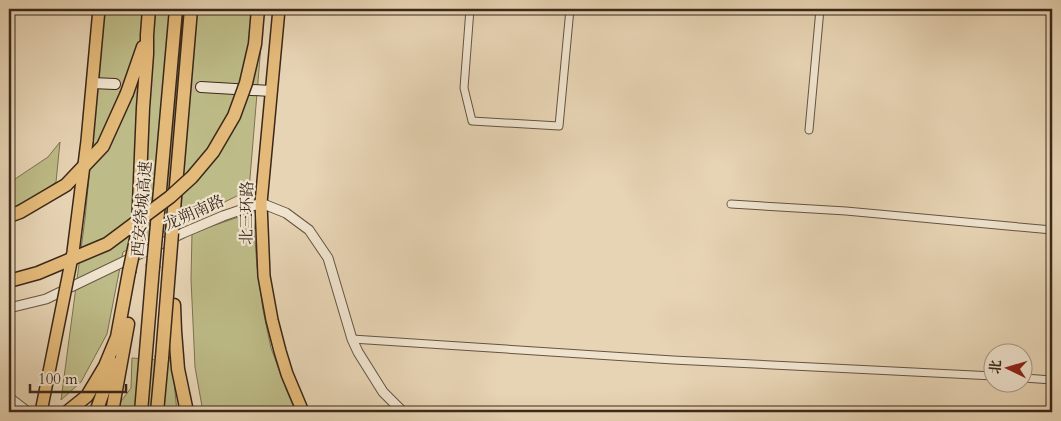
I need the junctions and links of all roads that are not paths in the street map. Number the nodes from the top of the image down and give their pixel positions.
1 (99, 9) edge
2 (149, 9) edge
3 (176, 9) edge
4 (192, 9) edge
5 (258, 9) edge
6 (279, 9) edge
7 (470, 9) edge
8 (570, 9) edge
9 (820, 9) edge
10 (147, 35) junction
11 (92, 82) junction
12 (115, 84) tunnel mouth
13 (201, 88) tunnel mouth
14 (271, 91) junction
15 (809, 130) dead end
16 (261, 203) junction
17 (731, 204) dead end
18 (9, 216) edge
19 (1052, 230) edge
20 (172, 233) junction
21 (132, 271) junction
22 (9, 281) edge
23 (9, 308) edge
24 (117, 337) junction
25 (352, 339) junction
26 (984, 376) edge
27 (1034, 379) edge
28 (1052, 380) edge
29 (9, 399) edge
30 (27, 410) dead end
31 (41, 412) edge
32 (67, 412) edge
33 (96, 412) edge
34 (112, 412) edge
35 (141, 412) edge
36 (157, 412) edge
37 (187, 412) edge
38 (303, 412) edge
39 (403, 412) edge

1 - 11 highway
2 - 10 highway
3 - 35 highway, 西安绕城高速, bridge
4 - 20 highway, 西安绕城高速
5 - 22 highway, bridge
6 - 14 highway, 北三环路
7 - 8 street
9 - 15 street
10 - 18 highway, bridge
10 - 21 highway, bridge
11 - 12 main road
11 - 31 highway, bridge
13 - 14 main road
14 - 16 highway, 北三环路
16 - 23 street, 龙朔南路
16 - 25 street
16 - 38 highway, 北三环路
17 - 19 street
20 - 36 highway, 西安绕城高速, bridge
20 - 37 highway, bridge
21 - 24 highway
21 - 34 highway
24 - 32 highway
24 - 33 highway
25 - 26 street
25 - 39 street
27 - 28 street
29 - 30 street

